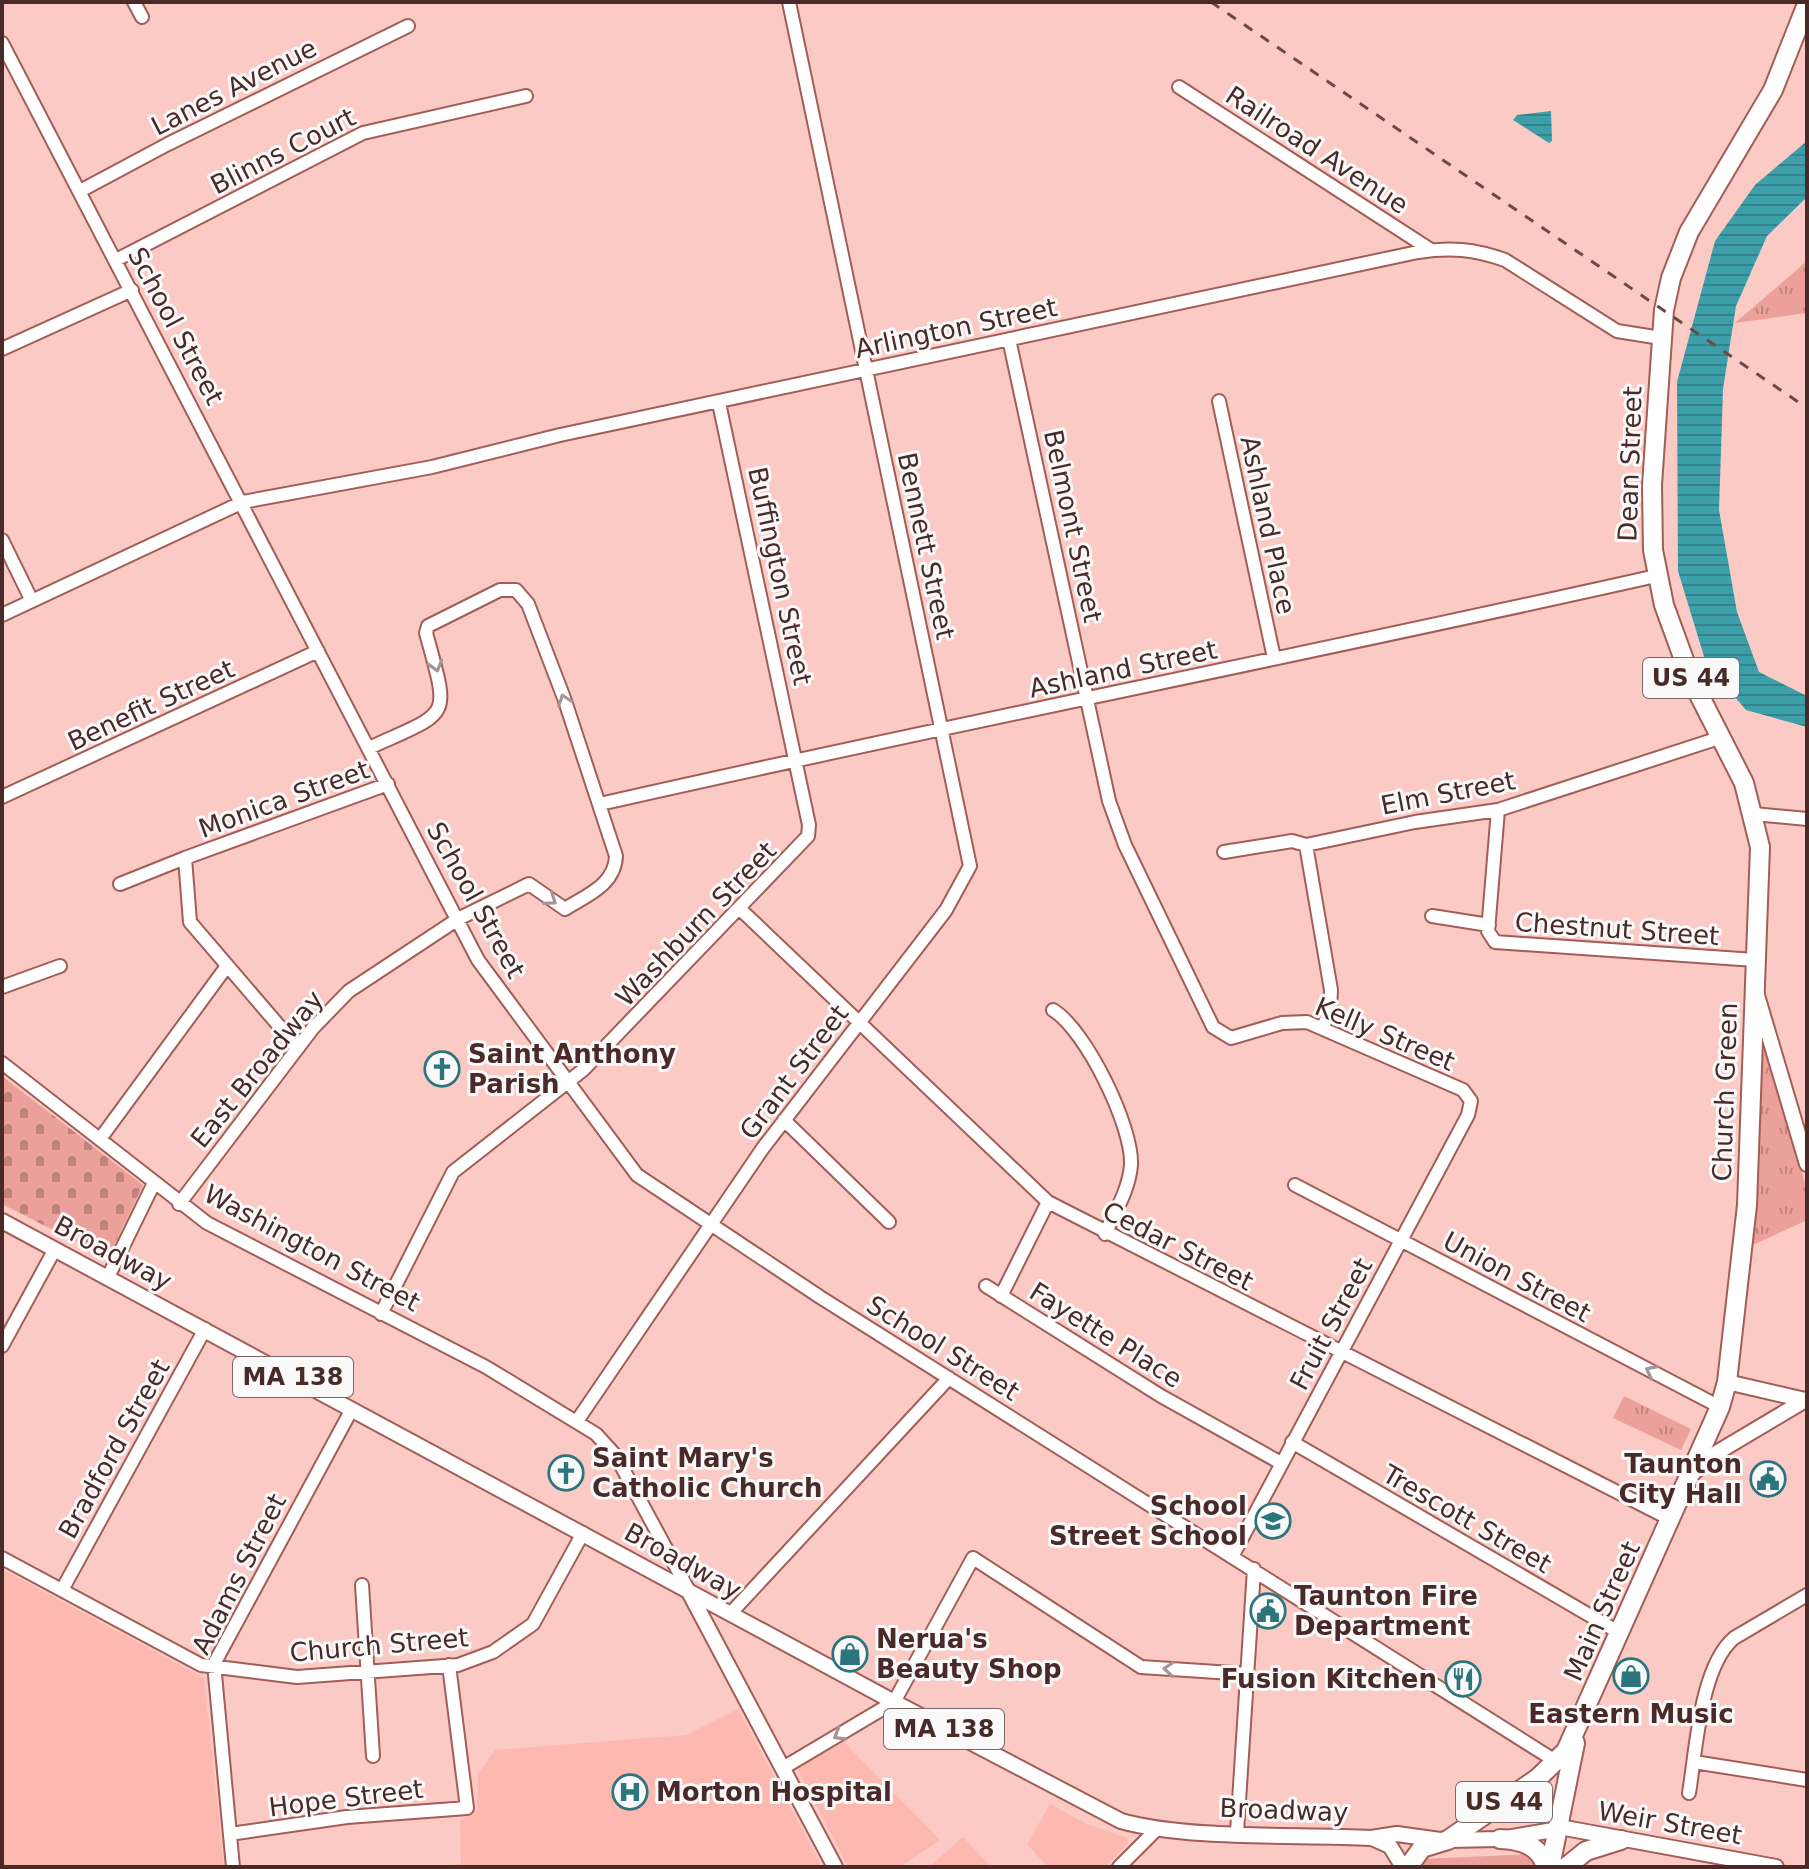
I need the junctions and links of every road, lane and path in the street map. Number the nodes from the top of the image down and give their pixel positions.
1 (134, 2) edge
2 (789, 2) edge
3 (1807, 4) edge
4 (142, 17) dead end
5 (408, 26) dead end
6 (2, 43) edge
7 (1179, 87) dead end
8 (526, 96) dead end
9 (80, 191) junction
10 (1431, 250) junction
11 (116, 260) junction
12 (132, 290) junction
13 (1661, 338) junction
14 (1009, 339) junction
15 (2, 349) edge
16 (865, 371) junction
17 (1219, 401) dead end
18 (719, 403) junction
19 (243, 502) junction
20 (2, 540) edge
21 (1656, 576) junction
22 (32, 601) junction
23 (2, 615) edge
24 (318, 651) junction
25 (1274, 658) junction
26 (1086, 700) junction
27 (943, 731) junction
28 (1722, 737) junction
29 (369, 748) junction
30 (796, 759) junction
31 (388, 784) junction
32 (2, 797) edge
33 (600, 804) junction
34 (1498, 810) junction
35 (1754, 814) junction
36 (1807, 819) edge
37 (1306, 845) junction
38 (1224, 852) dead end
39 (185, 858) junction
40 (120, 884) dead end
41 (740, 909) junction
42 (1432, 916) dead end
43 (458, 919) junction
44 (1489, 925) junction
45 (1755, 960) junction
46 (60, 966) dead end
47 (227, 966) junction
48 (2, 987) edge
49 (1754, 987) junction
50 (1053, 1010) dead end
51 (860, 1022) junction
52 (1323, 1027) junction
53 (1217, 1032) joint
54 (298, 1048) junction
55 (2, 1063) edge
56 (569, 1083) junction
57 (1468, 1115) joint
58 (784, 1120) junction
59 (100, 1139) junction
60 (1807, 1164) edge
61 (154, 1183) junction
62 (1295, 1185) dead end
63 (1048, 1202) junction
64 (179, 1204) junction
65 (2, 1221) edge
66 (889, 1222) dead end
67 (712, 1226) junction
68 (1105, 1234) junction
69 (1400, 1241) junction
70 (55, 1249) junction
71 (108, 1277) junction
72 (986, 1286) dead end
73 (1001, 1296) junction
74 (381, 1314) junction
75 (205, 1329) junction
76 (2, 1346) edge
77 (1341, 1351) junction
78 (949, 1378) junction
79 (1727, 1382) junction
80 (1763, 1390) junction
81 (1806, 1399) edge
82 (1720, 1407) junction
83 (352, 1409) junction
84 (577, 1421) junction
85 (1762, 1425) junction
86 (1292, 1442) junction
87 (1281, 1463) junction
88 (1688, 1477) junction
89 (1670, 1519) junction
90 (583, 1533) junction
91 (1233, 1555) junction
92 (2, 1558) edge
93 (1254, 1569) junction
94 (362, 1585) dead end
95 (62, 1590) junction
96 (689, 1591) junction
97 (1807, 1595) edge
98 (730, 1614) junction
99 (1620, 1633) junction
100 (449, 1665) junction
101 (213, 1668) junction
102 (368, 1672) junction
103 (1247, 1674) junction
104 (894, 1702) junction
105 (1579, 1728) junction
106 (373, 1756) dead end
107 (1557, 1762) junction
108 (1694, 1762) junction
109 (783, 1768) junction
110 (1807, 1780) edge
111 (1689, 1793) dead end
112 (1561, 1800) junction
113 (1158, 1828) junction
114 (1555, 1828) junction
115 (1237, 1832) junction
116 (230, 1834) junction
117 (1371, 1838) junction
118 (1500, 1839) junction
119 (1444, 1840) junction
120 (1621, 1840) junction
121 (233, 1867) edge
122 (835, 1867) edge
123 (1119, 1867) edge
124 (1406, 1867) edge
125 (1548, 1867) edge
126 (1566, 1867) edge
127 (1776, 1867) edge

1 - 4 street
2 - 16 street, Bennett Street
3 - 13 highway, Dean Street / US 44
5 - 9 street, Lanes Avenue
6 - 9 street, School Street
7 - 10 street, Railroad Avenue
8 - 11 street, Blinns Court
9 - 11 street, School Street
10 - 13 street, Arlington Street
10 - 14 street, Arlington Street
11 - 12 street, School Street
12 - 15 street
12 - 19 street, School Street
13 - 21 highway, Dean Street / US 44
14 - 16 street, Arlington Street
14 - 26 street, Belmont Street
16 - 18 street, Arlington Street
16 - 27 street, Bennett Street
17 - 25 street, Ashland Place
18 - 19 street, Arlington Street
18 - 30 street, Buffington Street
19 - 22 street, Arlington Street
19 - 24 street, School Street
20 - 22 street
21 - 25 street, Ashland Street
21 - 28 highway, Dean Street / US 44
22 - 23 street, Arlington Street
24 - 29 street, School Street
24 - 32 street, Benefit Street
25 - 26 street, Ashland Street
26 - 27 street, Ashland Street
26 - 53 street, Belmont Street
27 - 30 street, Ashland Street
27 - 51 street, Grant Street
28 - 34 street, Elm Street
28 - 35 highway, Dean Street / US 44
29 - 31 street, School Street
33 -> 29 street
30 - 33 street, Ashland Street
30 - 41 street, Washburn Street
31 - 39 street, Monica Street
31 - 43 street, School Street
43 -> 33 street
34 - 37 street, Elm Street
34 - 44 street
35 - 36 street
35 - 45 highway, Dean Street / US 44
37 - 38 street, Elm Street
37 - 52 street
39 - 40 street
39 - 47 street, Monica Street
41 - 51 street, Cedar Street
41 - 56 street, Washburn Street
42 - 44 street
43 - 54 street, East Broadway
43 - 56 street, School Street
44 - 45 street, Chestnut Street
45 - 49 highway, Dean Street / US 44
46 - 48 street
47 - 54 street, Monica Street
47 - 59 street
49 - 60 main road, Church Green
49 - 79 highway, Church Green / US 44
50 - 68 street
51 - 58 street, Grant Street
51 - 63 street, Cedar Street
52 - 53 street, Kelly Street
52 - 57 street, Kelly Street
54 - 64 street, East Broadway
55 - 59 street, Washington Street
56 - 67 street, School Street
56 - 74 street, Washburn Street
57 - 69 street, Fruit Street
58 - 66 street
58 - 67 street, Grant Street
59 - 61 street, Washington Street
61 - 64 street, Washington Street
61 - 71 street
62 - 69 street, Union Street
63 - 68 street, Cedar Street
63 - 73 street, Fayette Place
64 - 74 street, Washington Street
65 - 70 main road, Broadway / MA 138
67 - 78 street, School Street
67 - 84 street, Grant Street
68 - 77 street, Cedar Street
69 - 77 street, Fruit Street
82 -> 69 street, Union Street
70 - 71 main road, Broadway / MA 138
70 - 76 street
71 - 75 main road, Broadway / MA 138
72 - 73 street
73 - 87 street, Fayette Place
74 - 84 street, Washington Street
75 - 83 main road, Broadway / MA 138
75 - 95 street, Bradford Street
77 - 86 street, Fruit Street
77 - 89 street, Cedar Street
78 - 91 street, School Street
78 - 98 street
79 - 80 main road
79 - 82 highway, Main Street / US 44
80 - 81 main road
80 - 85 main road
81 - 85 main road
82 - 88 highway, Main Street / US 44
83 - 90 main road, Broadway / MA 138
83 - 101 street, Adams Street
84 - 96 street, Washington Street
85 - 88 main road
86 - 87 street, Fruit Street
86 - 99 street, Trescott Street
87 - 91 street, Fruit Street
88 - 89 highway, Main Street / US 44
89 - 99 highway, Main Street / US 44
90 - 96 main road, Broadway / MA 138
90 - 100 street, Church Street
91 - 93 street, School Street
92 - 95 street, Church Street
93 - 103 street
93 - 107 street, School Street
94 - 102 street
95 - 101 street, Church Street
96 - 98 main road, Broadway / MA 138
96 - 109 main road
97 - 108 street
98 - 104 main road, Broadway / MA 138
99 - 105 highway, Main Street / US 44
100 - 102 street, Church Street
100 - 116 street, Hope Street
101 - 102 street, Church Street
101 - 116 street, Adams Street
102 - 106 street
103 -> 104 street
103 - 115 street
104 -> 109 street
104 - 113 main road, Broadway / MA 138
105 - 107 highway, Main Street / US 44
105 - 112 highway, Main Street / US 44
107 - 112 highway
107 - 119 highway, Main Street / US 44
108 - 110 street
108 - 111 street
109 - 122 main road
112 - 114 highway, Main Street / US 44
113 - 115 main road, Broadway / MA 138
113 - 123 street
114 - 118 main road, MA 138
114 - 120 main road, Weir Street / MA 138
114 - 125 highway, US 44
115 - 117 main road, Broadway / MA 138
116 - 121 street, Adams Street
117 - 119 main road, Broadway / MA 138
117 - 124 main road, Broadway
118 - 119 main road, MA 138
118 - 125 highway
119 - 124 highway, US 44
120 - 126 highway, MA 138
120 - 127 main road, Weir Street / MA 138

